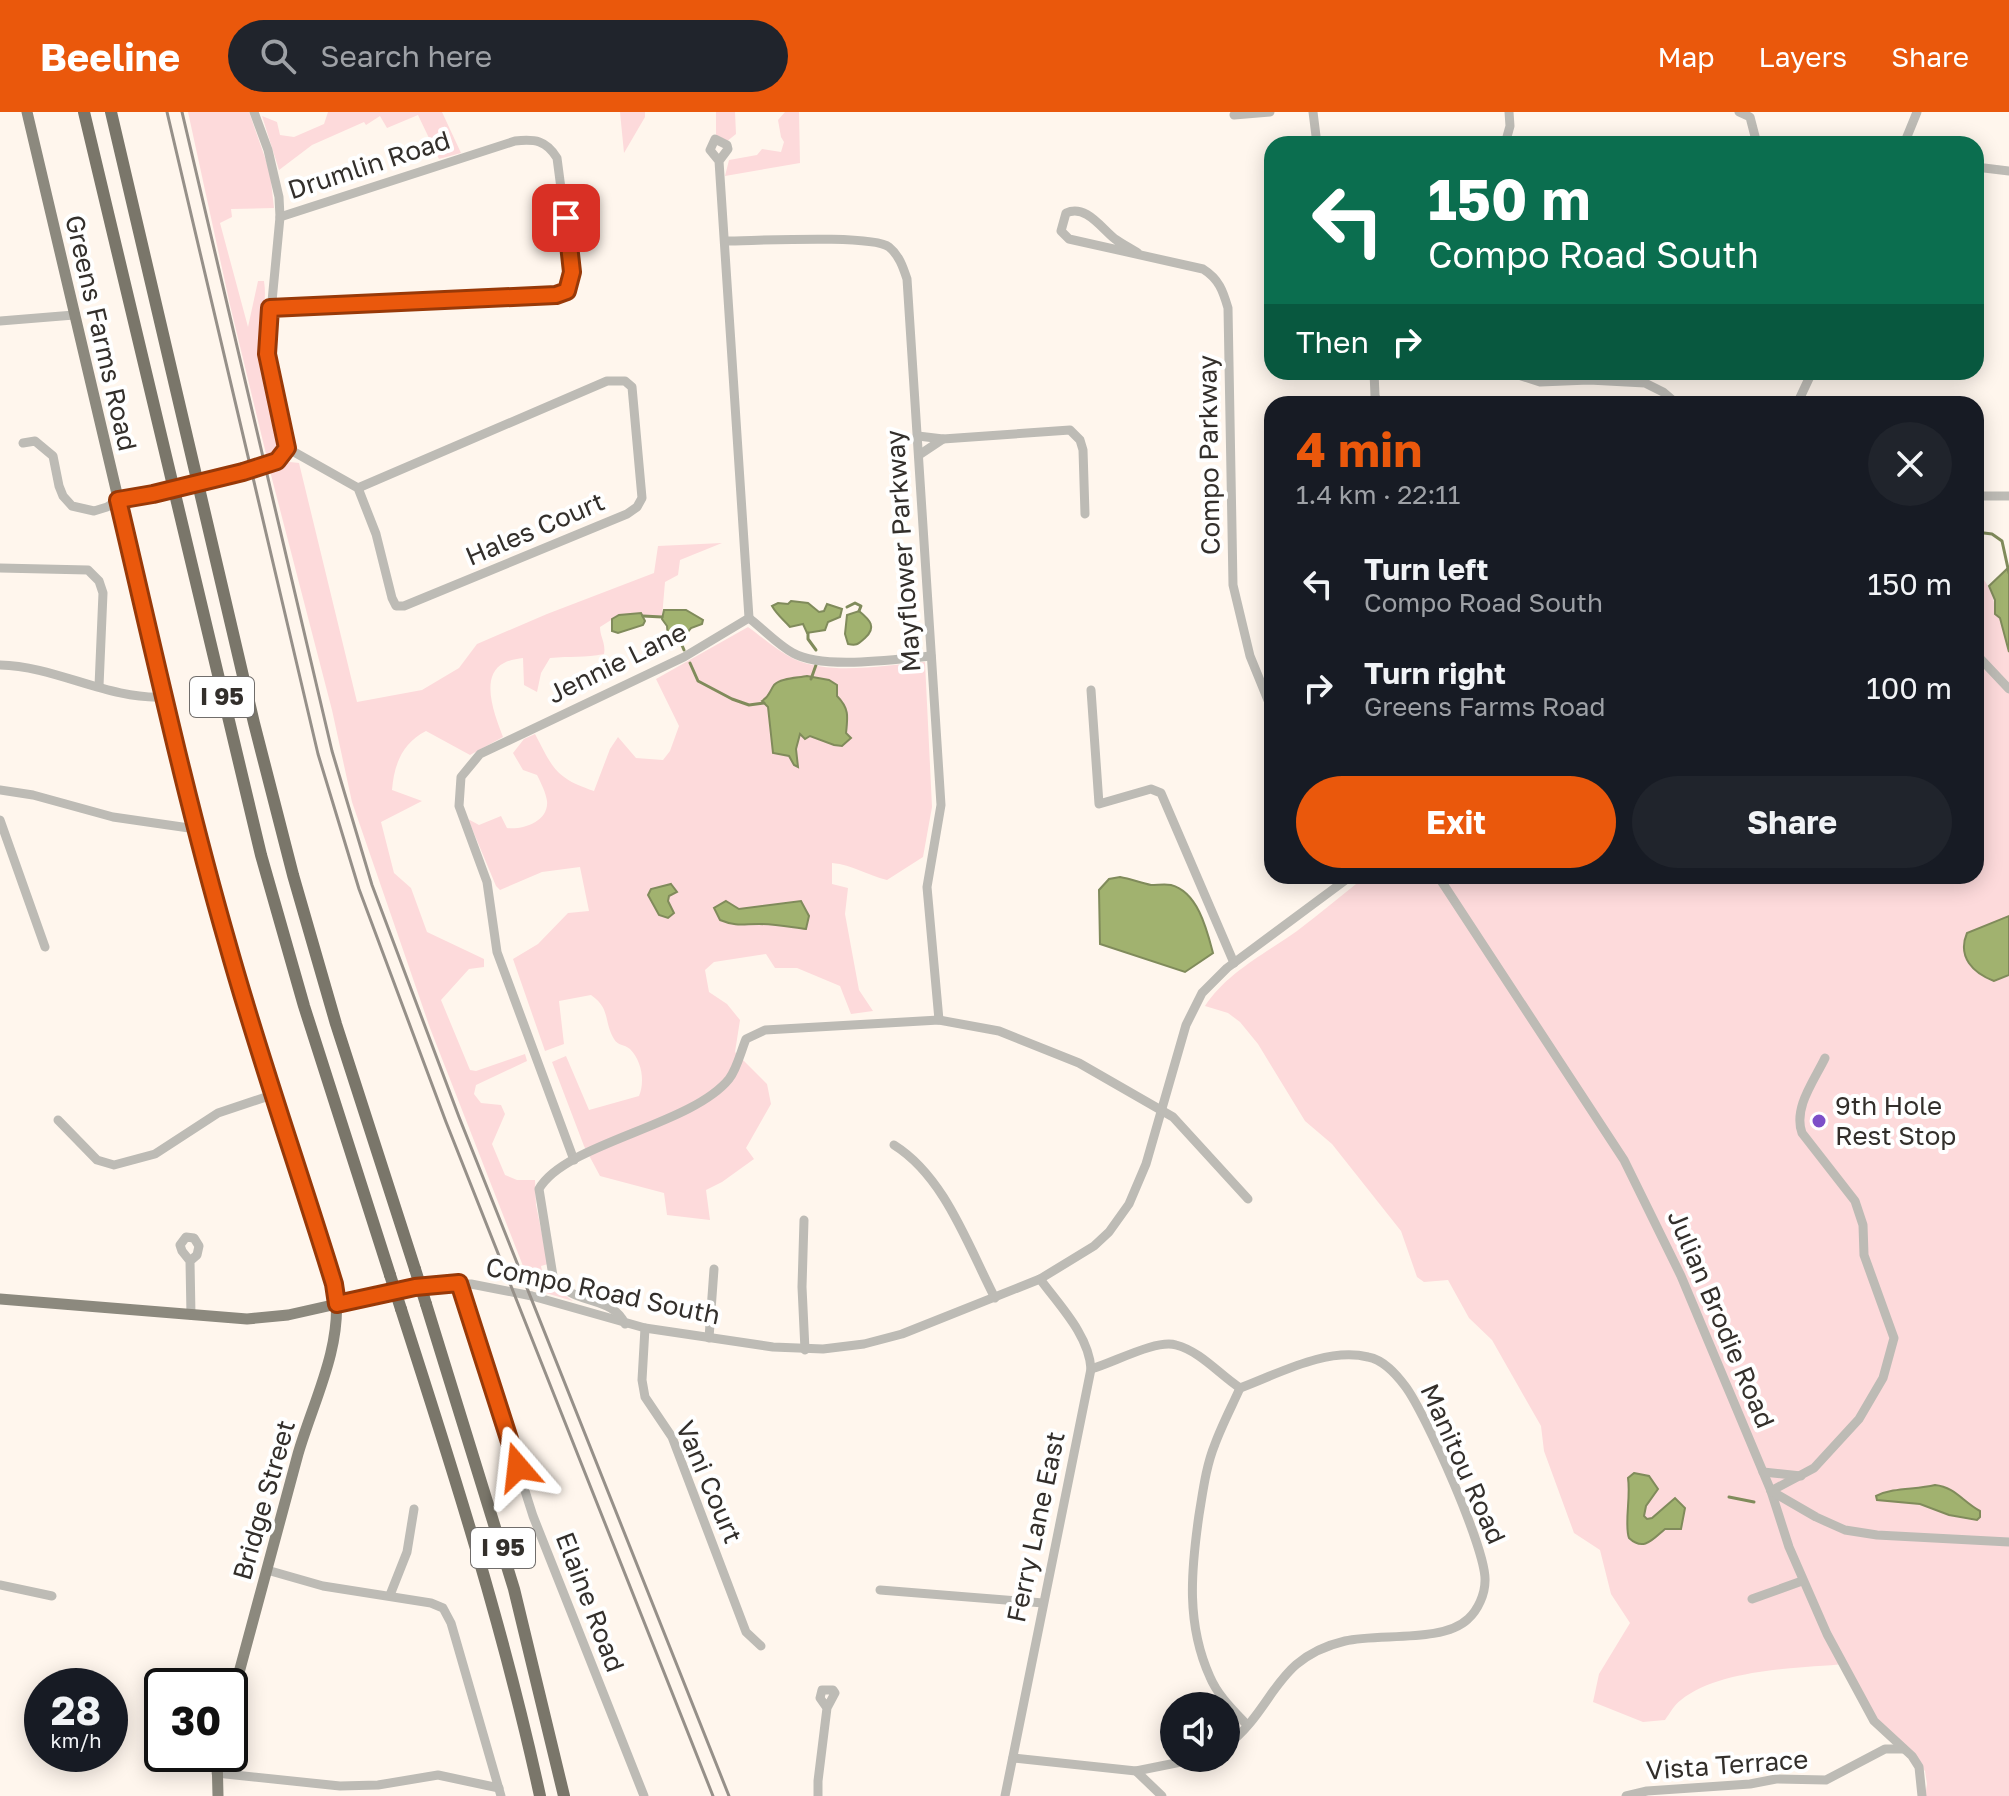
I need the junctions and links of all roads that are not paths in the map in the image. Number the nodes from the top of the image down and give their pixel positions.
1 (27, 112) edge
2 (84, 112) edge
3 (111, 112) edge
4 (254, 112) edge
5 (1270, 112) edge
6 (1313, 112) edge
7 (1509, 112) edge
8 (1739, 112) edge
9 (1917, 112) edge
10 (1234, 115) dead end
11 (1316, 136) edge
12 (1507, 136) edge
13 (1755, 136) edge
14 (1907, 136) edge
15 (719, 161) dead end
16 (1984, 168) edge
17 (2009, 171) edge
18 (280, 217) junction
19 (726, 241) junction
20 (1138, 253) junction
21 (270, 308) junction
22 (74, 315) junction
23 (0, 321) edge
24 (1534, 380) edge
25 (1589, 380) edge
26 (1589, 380) edge
27 (1668, 396) edge
28 (918, 436) junction
29 (943, 439) junction
30 (23, 443) dead end
31 (287, 448) junction
32 (919, 455) junction
33 (358, 488) junction
34 (1984, 496) edge
35 (2009, 496) edge
36 (118, 500) junction
37 (1085, 514) dead end
38 (0, 568) edge
39 (749, 618) junction
40 (931, 656) junction
41 (1984, 662) edge
42 (0, 665) edge
43 (99, 686) junction
44 (2009, 689) edge
45 (1091, 690) dead end
46 (1264, 690) edge
47 (164, 697) junction
48 (0, 790) edge
49 (0, 820) edge
50 (196, 829) junction
51 (1335, 884) edge
52 (1443, 884) edge
53 (45, 947) dead end
54 (1234, 963) junction
55 (939, 1020) junction
56 (1825, 1058) dead end
57 (272, 1095) junction
58 (1161, 1110) junction
59 (58, 1120) dead end
60 (894, 1145) dead end
61 (574, 1160) junction
62 (1248, 1199) dead end
63 (804, 1220) dead end
64 (190, 1261) dead end
65 (714, 1269) dead end
66 (1040, 1279) junction
67 (459, 1283) junction
68 (995, 1298) junction
69 (0, 1299) edge
70 (337, 1304) junction
71 (191, 1315) junction
72 (625, 1324) junction
73 (645, 1328) junction
74 (709, 1338) junction
75 (805, 1350) junction
76 (1091, 1369) junction
77 (1240, 1388) junction
78 (1763, 1472) junction
79 (1801, 1476) junction
80 (1771, 1491) junction
81 (414, 1509) dead end
82 (2009, 1542) edge
83 (267, 1570) junction
84 (1802, 1581) junction
85 (0, 1585) edge
86 (880, 1590) dead end
87 (390, 1595) junction
88 (52, 1596) dead end
89 (1752, 1599) dead end
90 (1043, 1603) junction
91 (761, 1646) dead end
92 (240, 1668) edge
93 (827, 1708) dead end
94 (1247, 1725) junction
95 (1879, 1727) junction
96 (1240, 1736) edge
97 (1903, 1749) junction
98 (1872, 1756) junction
99 (1013, 1758) junction
100 (1160, 1766) edge
101 (1136, 1771) junction
102 (216, 1773) joint
103 (500, 1792) edge
104 (218, 1796) edge
105 (540, 1796) edge
106 (564, 1796) edge
107 (644, 1796) edge
108 (818, 1796) edge
109 (1005, 1796) edge
110 (1162, 1796) edge
111 (1626, 1796) edge
112 (1922, 1796) edge

1 - 22 main road, Greens Farms Road
2 - 105 highway, I 95, bridge
3 - 106 highway, I 95, bridge
4 - 18 street
5 - 10 street
6 - 11 street
7 - 12 street
8 - 13 street
9 - 14 street
15 - 19 street
16 - 17 street
18 - 21 street
18 - 21 street, Drumlin Road
19 - 28 street, Mayflower Parkway
19 - 39 street
20 - 20 street, Compo Parkway
20 - 46 street, Compo Parkway
21 - 31 street
22 - 23 street
22 - 36 main road, Greens Farms Road
24 - 26 street
25 - 27 street
28 - 29 street
28 - 32 street, Mayflower Parkway
29 - 32 street
29 - 37 street
30 - 36 street
31 - 33 street
31 - 36 street, bridge
32 - 40 street, Mayflower Parkway
33 - 33 street, Hales Court
34 - 35 street
36 - 47 main road, Greens Farms Road
38 - 43 street
39 - 40 street
39 - 61 street, Jennie Lane
40 - 55 street, Mayflower Parkway
41 - 44 street
42 - 43 street
43 - 47 street
45 - 54 street
47 - 50 main road, Greens Farms Road
48 - 50 street
49 - 53 street
50 - 57 main road, Greens Farms Road
51 - 54 street, Compo Road South
52 - 78 street, Julian Brodie Road
54 - 58 street, Compo Road South
55 - 58 street
55 - 61 street
56 - 79 street
57 - 59 street
57 - 70 main road, Greens Farms Road
58 - 62 street
58 - 66 street, Compo Road South
60 - 68 street
61 - 72 street
63 - 75 street
64 - 71 street
65 - 74 street
66 - 68 street, Compo Road South
66 - 76 street
67 - 70 street, Compo Road South
67 - 72 street, Compo Road South
67 - 107 street, Elaine Road
68 - 75 street, Compo Road South
69 - 71 main road, Compo Road South
70 - 71 main road, Compo Road South
70 - 83 main road, Bridge Street
72 - 73 street, Compo Road South
73 - 74 street, Compo Road South
73 - 91 street, Vani Court
74 - 75 street, Compo Road South
76 - 77 street
76 - 90 street, Ferry Lane East
77 - 94 street
77 - 94 street, Manitou Road
78 - 79 street
78 - 80 street, Julian Brodie Road
79 - 80 street
80 - 82 street
80 - 84 street, Julian Brodie Road
81 - 87 street
83 - 87 street
83 - 92 main road, Bridge Street
84 - 89 street
84 - 95 street, Julian Brodie Road
85 - 88 street
86 - 90 street
87 - 103 street
90 - 99 street, Ferry Lane East
93 - 108 street
94 - 96 street, Manitou Road
95 - 97 street, Julian Brodie Road
95 - 98 street
97 - 98 street, Vista Terrace
97 - 112 street, Julian Brodie Road
98 - 111 street, Vista Terrace
99 - 101 street
99 - 109 street, Ferry Lane East
100 - 101 street
101 - 110 street
102 - 103 street
102 - 104 main road

